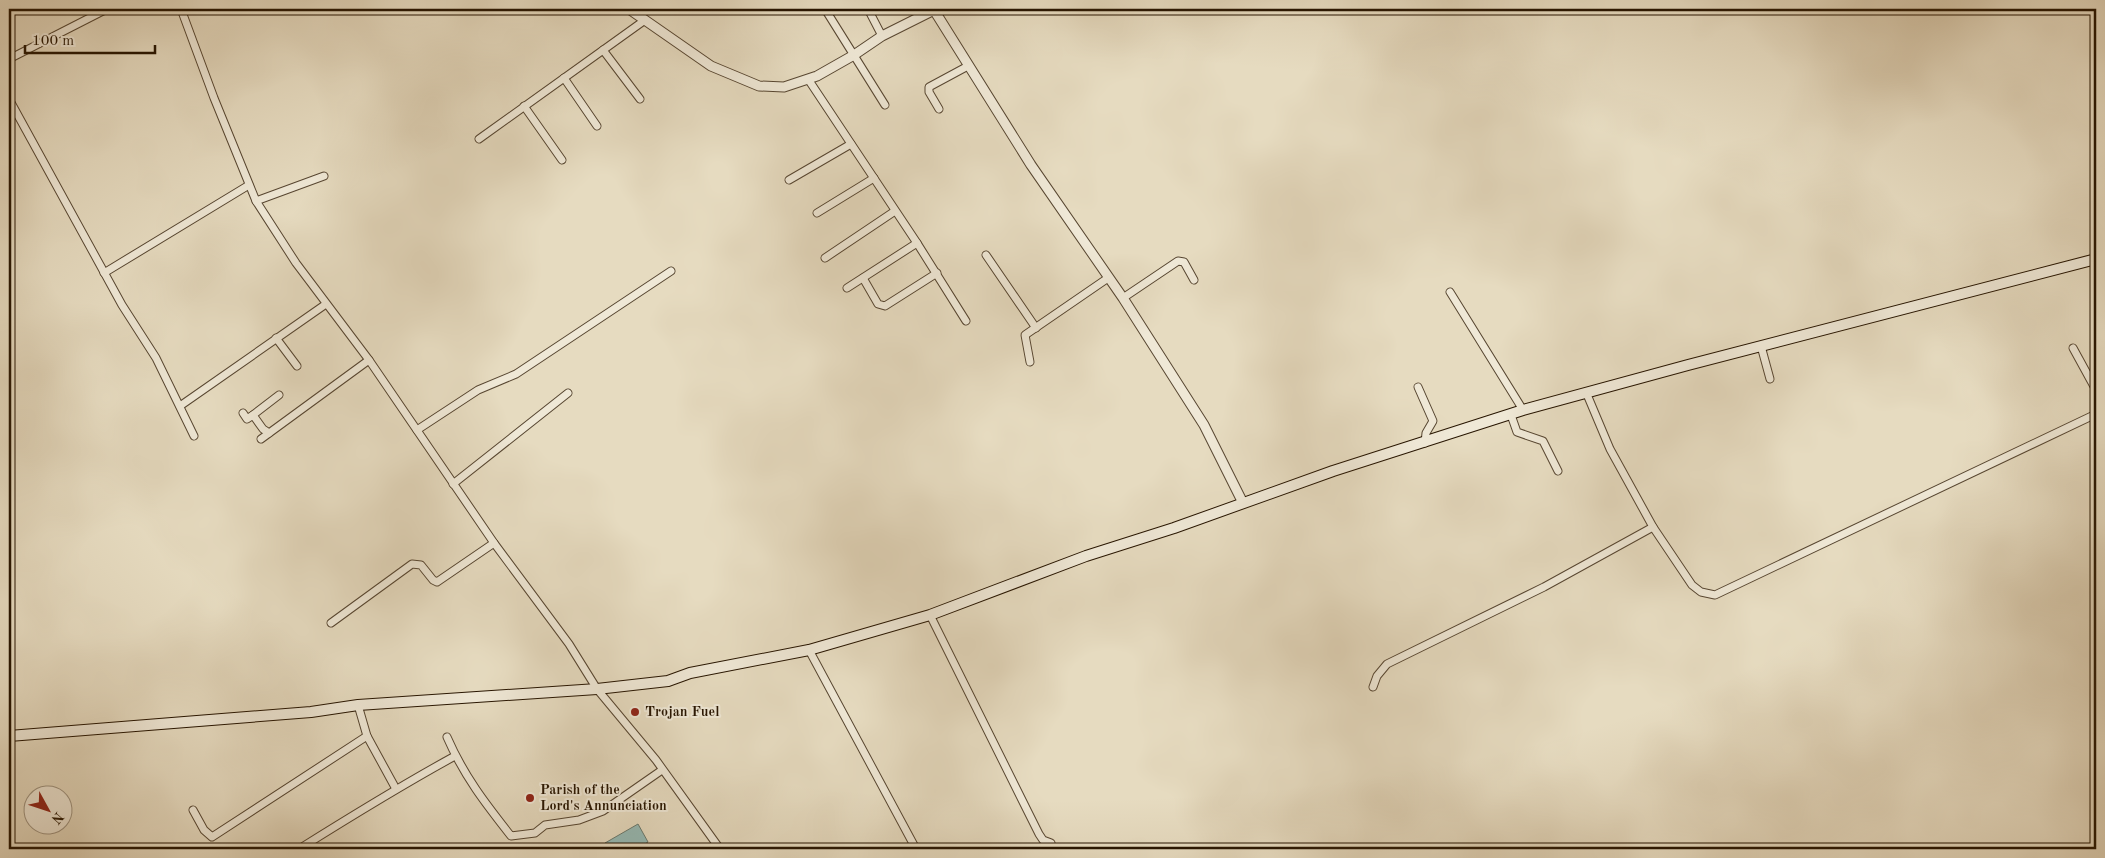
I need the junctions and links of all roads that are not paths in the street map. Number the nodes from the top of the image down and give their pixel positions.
1 (106, 9) edge
2 (181, 9) edge
3 (629, 9) edge
4 (825, 9) edge
5 (868, 9) edge
6 (644, 20) junction
7 (882, 36) junction
8 (9, 50) edge
9 (603, 50) junction
10 (854, 55) junction
11 (12, 58) edge
12 (968, 66) junction
13 (564, 78) junction
14 (808, 79) junction
15 (9, 99) edge
16 (640, 99) dead end
17 (885, 105) dead end
18 (524, 106) junction
19 (939, 109) dead end
20 (597, 126) dead end
21 (479, 139) dead end
22 (851, 144) junction
23 (562, 160) dead end
24 (324, 176) dead end
25 (874, 178) junction
26 (789, 180) dead end
27 (249, 185) junction
28 (256, 201) junction
29 (895, 211) junction
30 (818, 213) dead end
31 (917, 243) junction
32 (986, 255) dead end
33 (825, 258) dead end
34 (2096, 259) edge
35 (671, 270) dead end
36 (104, 272) junction
37 (937, 274) junction
38 (863, 278) junction
39 (1108, 278) junction
40 (1194, 280) dead end
41 (846, 288) dead end
42 (1450, 292) dead end
43 (1123, 298) junction
44 (326, 304) junction
45 (966, 321) dead end
46 (1036, 328) junction
47 (276, 338) junction
48 (1761, 346) junction
49 (2073, 348) dead end
50 (369, 360) junction
51 (1030, 362) dead end
52 (297, 366) dead end
53 (1770, 379) dead end
54 (1418, 387) dead end
55 (2096, 390) edge
56 (1586, 392) junction
57 (568, 393) dead end
58 (279, 395) dead end
59 (180, 406) junction
60 (1523, 410) junction
61 (243, 413) dead end
62 (2096, 414) edge
63 (253, 415) junction
64 (1511, 415) junction
65 (417, 430) junction
66 (269, 433) junction
67 (194, 436) dead end
68 (261, 439) dead end
69 (1425, 443) junction
70 (1558, 471) dead end
71 (453, 484) junction
72 (1243, 503) junction
73 (1653, 527) junction
74 (494, 544) junction
75 (930, 615) junction
76 (330, 623) dead end
77 (809, 650) junction
78 (1373, 687) dead end
79 (597, 688) junction
80 (358, 705) junction
81 (9, 736) edge
82 (367, 736) junction
83 (447, 737) dead end
84 (455, 756) junction
85 (662, 770) junction
86 (396, 789) junction
87 (193, 810) dead end
88 (1051, 843) dead end
89 (299, 849) edge
90 (720, 849) edge
91 (916, 849) edge

1 - 11 street
2 - 27 street
3 - 6 street
4 - 10 street
5 - 7 street
6 - 9 street
6 - 14 street
7 - 10 street
7 - 12 street
8 - 11 street
9 - 13 street
9 - 16 street
10 - 14 street
10 - 17 street
12 - 19 street
12 - 39 street
13 - 18 street
13 - 20 street
14 - 22 street
15 - 36 street
18 - 21 street
18 - 23 street
22 - 25 street
22 - 26 street
24 - 28 street
25 - 29 street
25 - 30 street
27 - 28 street
27 - 36 street
28 - 44 street
29 - 31 street
29 - 33 street
31 - 37 street
31 - 38 street
32 - 46 street
34 - 48 main road
35 - 65 street
36 - 59 street
37 - 38 street
37 - 45 street
38 - 41 street
39 - 43 street
39 - 46 street
40 - 43 street
42 - 60 street
43 - 72 street
44 - 47 street
44 - 50 street
46 - 51 street
47 - 52 street
47 - 59 street
48 - 53 street
48 - 56 main road
49 - 55 street
50 - 65 street
50 - 66 street
54 - 69 street
56 - 60 main road
56 - 73 street
57 - 71 street
58 - 63 street
59 - 67 street
60 - 64 main road
61 - 63 street
62 - 73 street
63 - 66 street
64 - 69 main road
64 - 70 street
65 - 71 street
66 - 68 street
69 - 72 main road
71 - 74 street
72 - 75 main road
73 - 78 street
74 - 76 street
74 - 79 street
75 - 77 main road
75 - 88 street
77 - 79 main road
77 - 91 street
79 - 80 main road
79 - 85 street
80 - 81 main road
80 - 82 street
82 - 86 street
82 - 87 street
83 - 84 street
84 - 85 street
84 - 86 street
85 - 90 street
86 - 89 street

